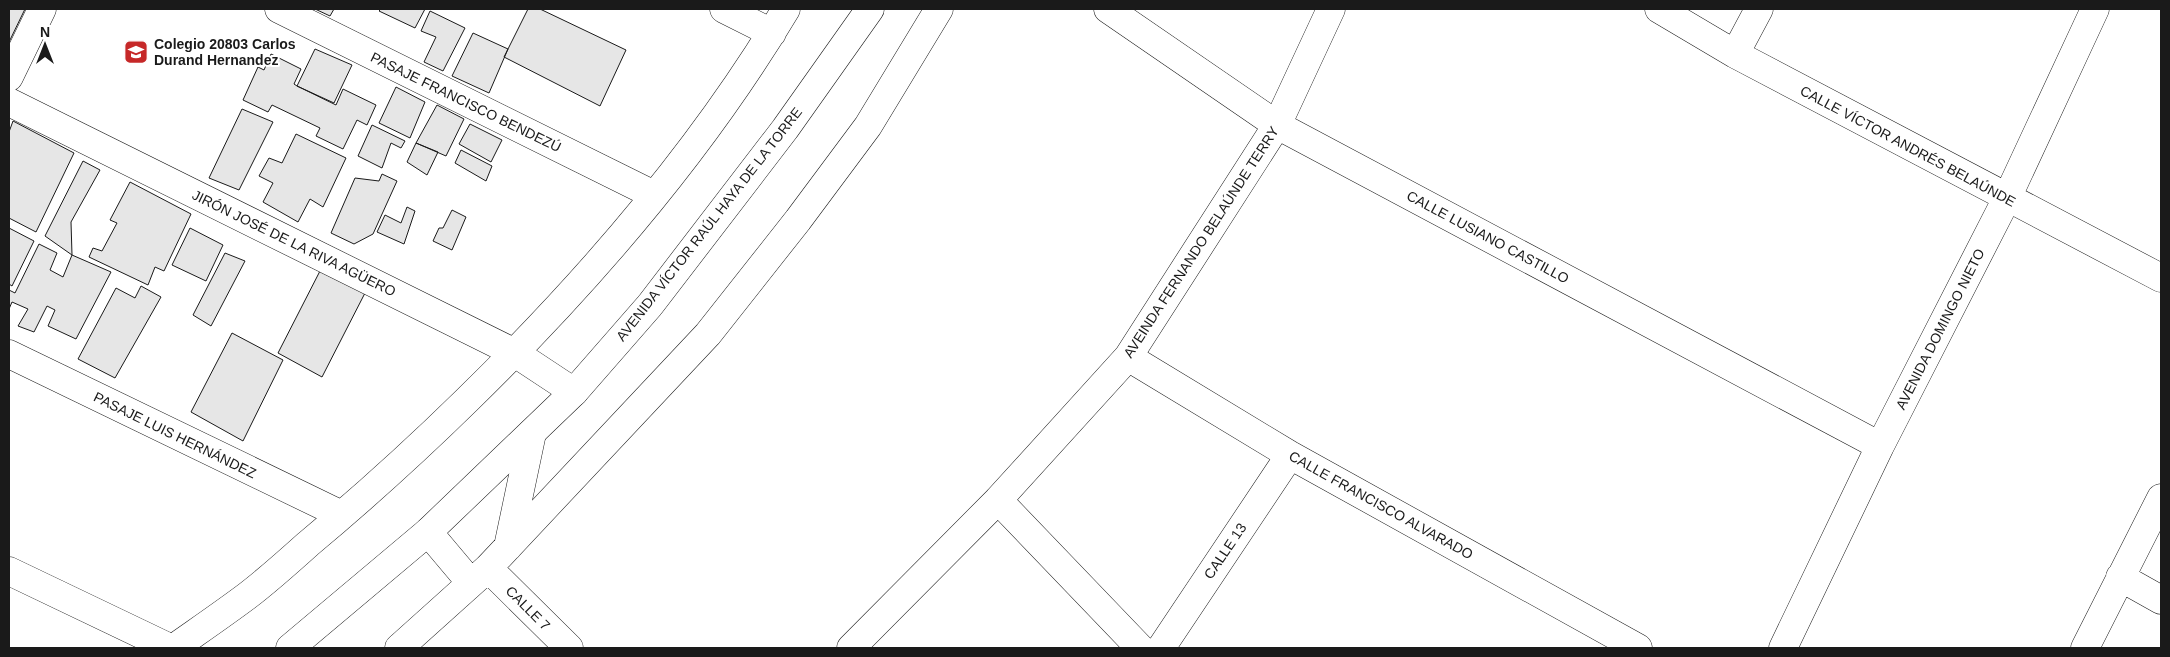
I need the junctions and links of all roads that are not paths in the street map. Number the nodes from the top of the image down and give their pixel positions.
1 (42, 9) edge
2 (279, 9) edge
3 (724, 9) edge
4 (786, 9) edge
5 (870, 9) edge
6 (939, 9) edge
7 (1108, 9) edge
8 (1331, 9) edge
9 (1659, 9) edge
10 (1759, 9) edge
11 (2095, 9) edge
12 (772, 33) junction
13 (1735, 54) junction
14 (9, 77) edge
15 (9, 102) edge
16 (1277, 125) junction
17 (654, 195) junction
18 (2007, 198) junction
19 (2161, 278) edge
20 (515, 353) junction
21 (9, 354) edge
22 (1128, 358) junction
23 (574, 392) junction
24 (532, 433) junction
25 (1880, 446) junction
26 (1290, 455) junction
27 (2161, 498) edge
28 (998, 500) junction
29 (342, 516) junction
30 (428, 532) junction
31 (508, 547) junction
32 (9, 571) edge
33 (479, 576) junction
34 (2120, 577) junction
35 (2161, 600) edge
36 (172, 648) edge
37 (290, 648) edge
38 (399, 648) edge
39 (569, 648) edge
40 (851, 648) edge
41 (1140, 648) edge
42 (1161, 648) edge
43 (1638, 648) edge
44 (1783, 648) edge
45 (2084, 648) edge

1 - 14 street
2 - 17 street, PASAJE FRANCISCO BENDEZÚ
3 - 12 street
4 - 12 street
5 - 23 street, AVENIDA VÍCTOR RAÚL HAYA DE LA TORRE
6 - 31 street
7 - 16 street, CALLE LUSIANO CASTILLO
8 - 16 street, AVEINDA FERNANDO BELAÚNDE TERRY
9 - 13 street, CALLE VÍCTOR ANDRÉS BELAÚNDE
10 - 13 street
11 - 18 street, AVENIDA DOMINGO NIETO
12 - 17 street
13 - 18 street, CALLE VÍCTOR ANDRÉS BELAÚNDE
15 - 20 street, JIRÓN JOSÉ DE LA RIVA AGÜERO
16 - 22 street, AVEINDA FERNANDO BELAÚNDE TERRY
16 - 25 street, CALLE LUSIANO CASTILLO
17 - 20 street
18 - 19 street, CALLE VÍCTOR ANDRÉS BELAÚNDE
18 - 25 street, AVENIDA DOMINGO NIETO
20 - 23 street, JIRÓN JOSÉ DE LA RIVA AGÜERO
20 - 29 street
21 - 29 street, PASAJE LUIS HERNÁNDEZ
22 - 26 street, CALLE FRANCISCO ALVARADO
22 - 28 street, AVEINDA FERNANDO BELAÚNDE TERRY
23 - 24 street, AVENIDA VÍCTOR RAÚL HAYA DE LA TORRE
24 - 30 street, AVENIDA VÍCTOR RAÚL HAYA DE LA TORRE
24 - 31 street
25 - 44 street, AVENIDA DOMINGO NIETO
26 - 42 street, CALLE 13
26 - 43 street, CALLE FRANCISCO ALVARADO
27 - 34 street
28 - 40 street, AVEINDA FERNANDO BELAÚNDE TERRY
28 - 41 street
29 - 36 street
30 - 33 street, CALLE 7
30 - 37 street, AVENIDA VÍCTOR RAÚL HAYA DE LA TORRE
31 - 33 street
32 - 36 street
33 - 38 street
33 - 39 street, CALLE 7
34 - 35 street
34 - 45 street

